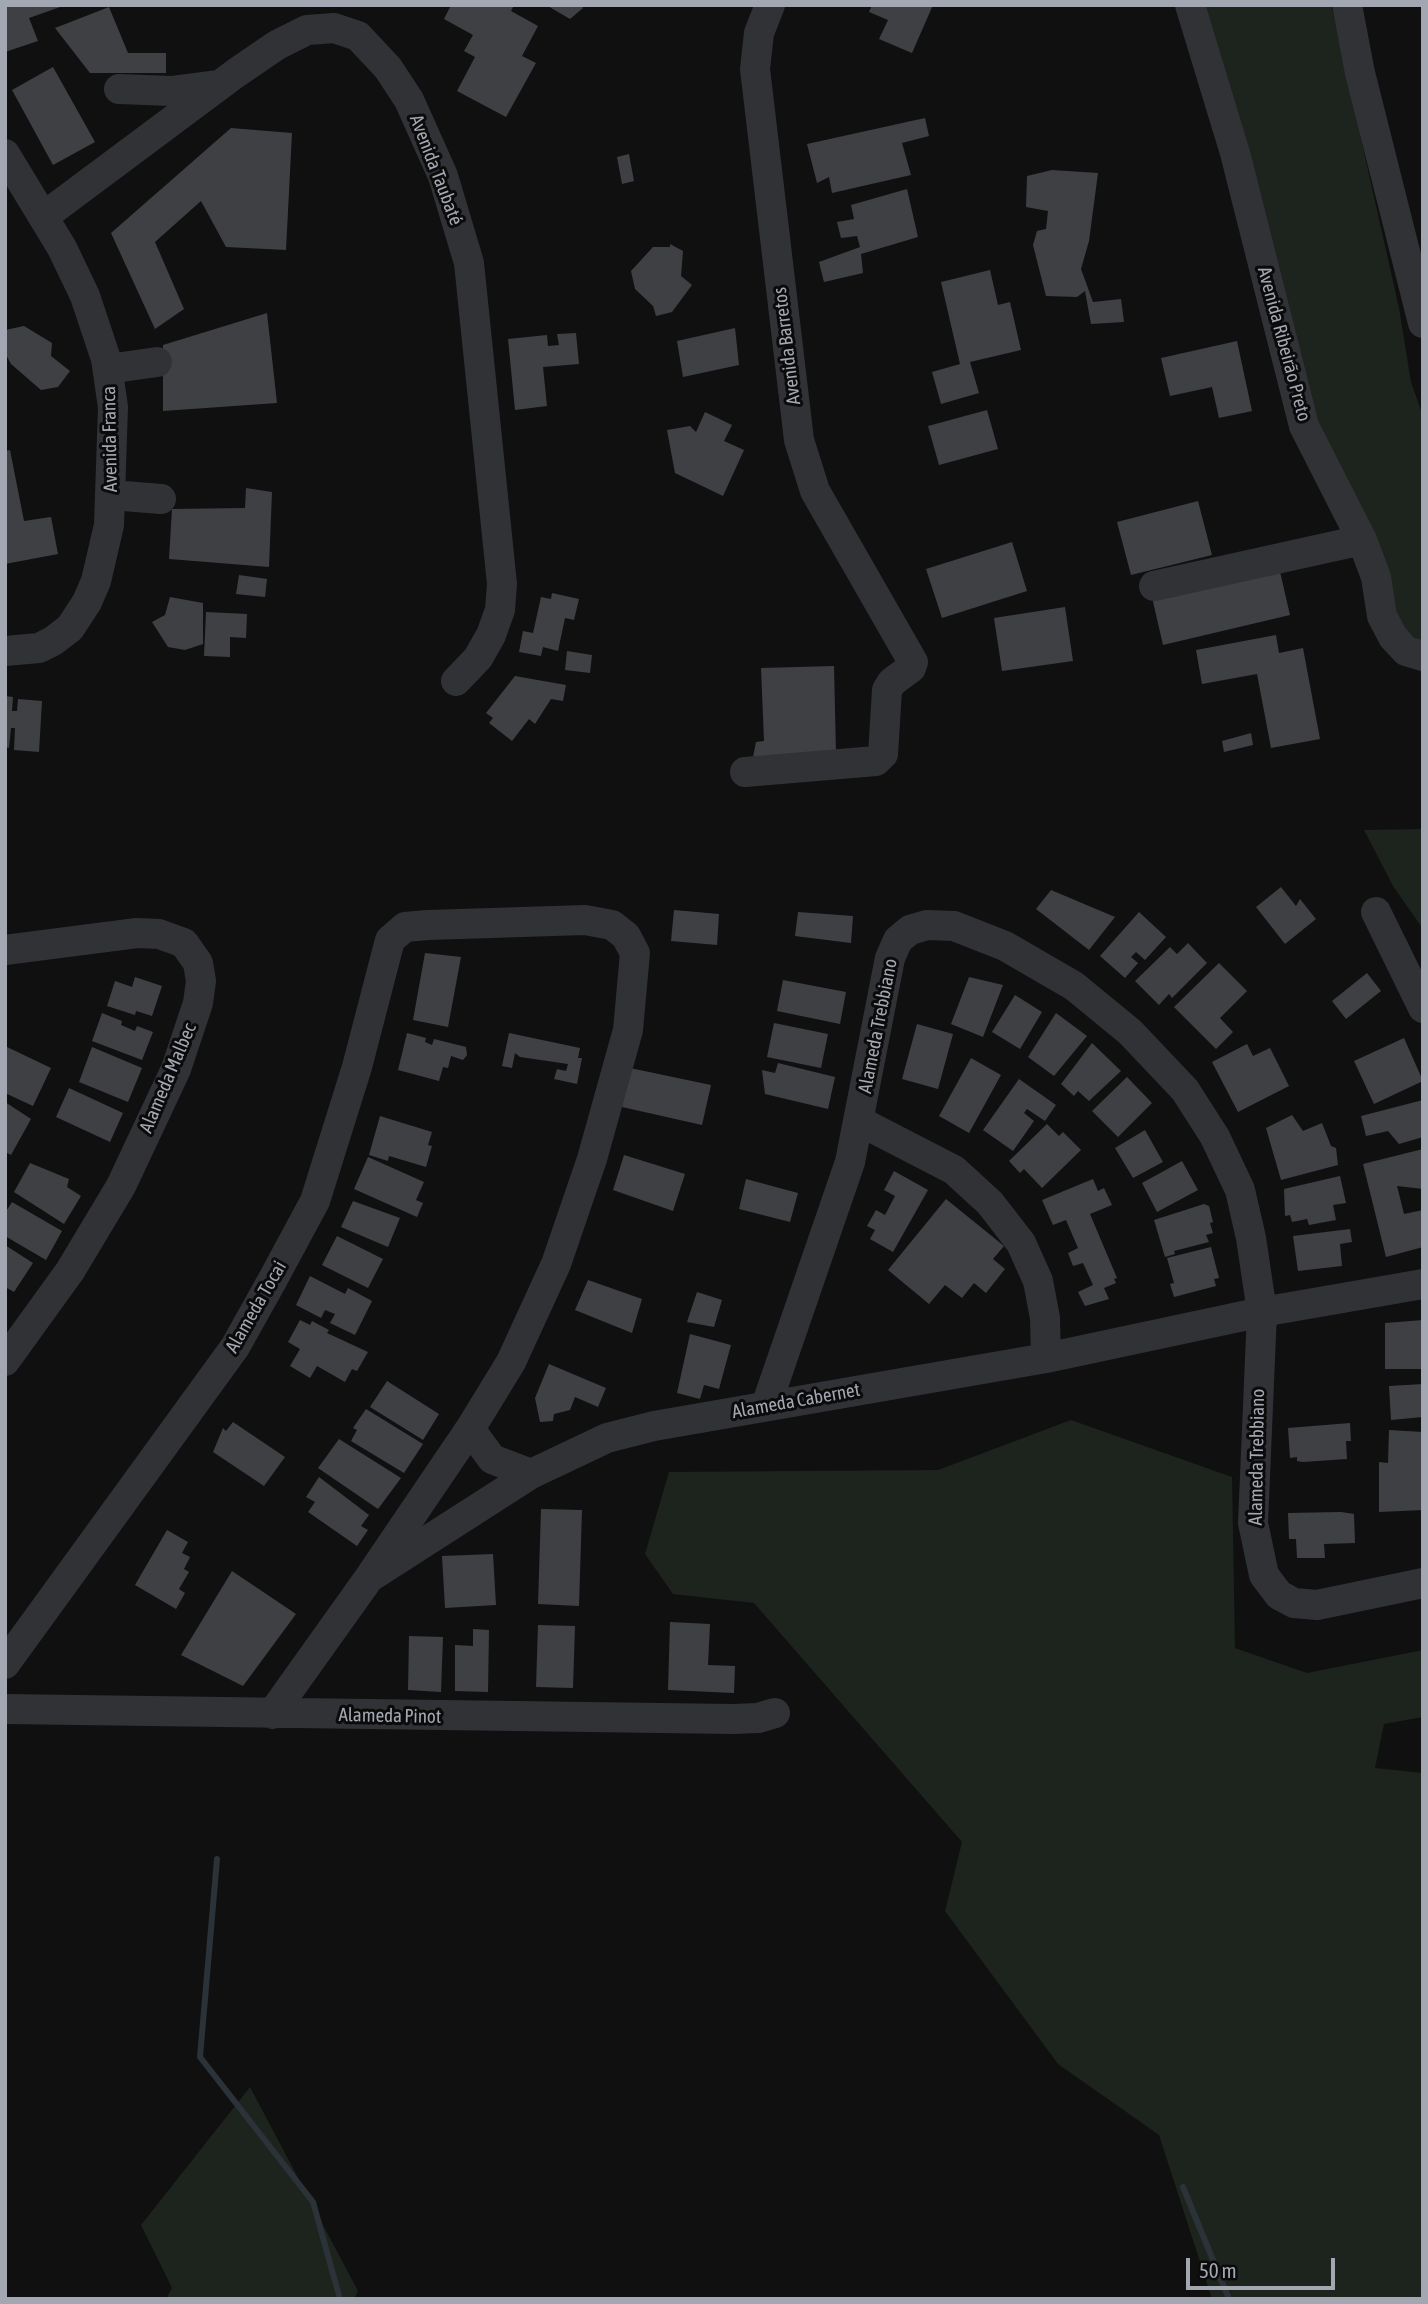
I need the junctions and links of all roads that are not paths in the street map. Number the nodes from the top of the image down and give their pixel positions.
1 (770, 5) edge
2 (1190, 5) edge
3 (1347, 5) edge
4 (220, 84) junction
5 (119, 89) dead end
6 (5, 154) edge
7 (43, 217) junction
8 (1411, 219) edge
9 (1423, 323) edge
10 (157, 362) dead end
11 (108, 369) junction
12 (111, 495) junction
13 (161, 499) dead end
14 (1362, 540) junction
15 (1154, 586) dead end
16 (5, 652) edge
17 (1423, 656) edge
18 (456, 681) dead end
19 (745, 772) dead end
20 (1376, 912) dead end
21 (5, 950) edge
22 (1423, 1008) edge
23 (859, 1121) junction
24 (1423, 1284) edge
25 (1262, 1312) junction
26 (789, 1347) junction
27 (1046, 1358) junction
28 (5, 1362) edge
29 (817, 1397) junction
30 (766, 1406) junction
31 (470, 1429) junction
32 (531, 1474) junction
33 (369, 1578) junction
34 (1423, 1584) edge
35 (5, 1664) edge
36 (5, 1709) edge
37 (775, 1713) dead end
38 (272, 1714) junction

1 - 19 street, Avenida Barretos
2 - 14 street, Avenida Ribeirão Preto
3 - 8 street
4 - 5 street
4 - 7 street, Avenida Taubaté
4 - 18 street, Avenida Taubaté
6 - 7 street, Avenida Franca
7 - 11 street, Avenida Franca
8 - 9 street
10 - 11 street
11 - 12 street, Avenida Franca
12 - 13 street
12 - 16 street, Avenida Franca
14 - 15 street
14 - 17 street, Avenida Ribeirão Preto
20 - 22 street
21 - 28 street, Alameda Malbec
23 - 25 street, Alameda Trebbiano
23 - 26 street, Alameda Trebbiano
23 - 27 street
24 - 25 street, Alameda Cabernet
25 - 27 street, Alameda Cabernet
25 - 34 street, Alameda Trebbiano
26 - 29 street
26 - 30 street, Alameda Trebbiano
27 - 29 street, Alameda Cabernet
29 - 30 street, Alameda Cabernet
30 - 32 street, Alameda Cabernet
31 - 32 street
31 - 33 street, Alameda Tocai
31 - 35 street, Alameda Tocai
32 - 33 street, Alameda Cabernet
33 - 38 street, Alameda Cabernet
36 - 38 street, Alameda Pinot
37 - 38 street, Alameda Pinot

